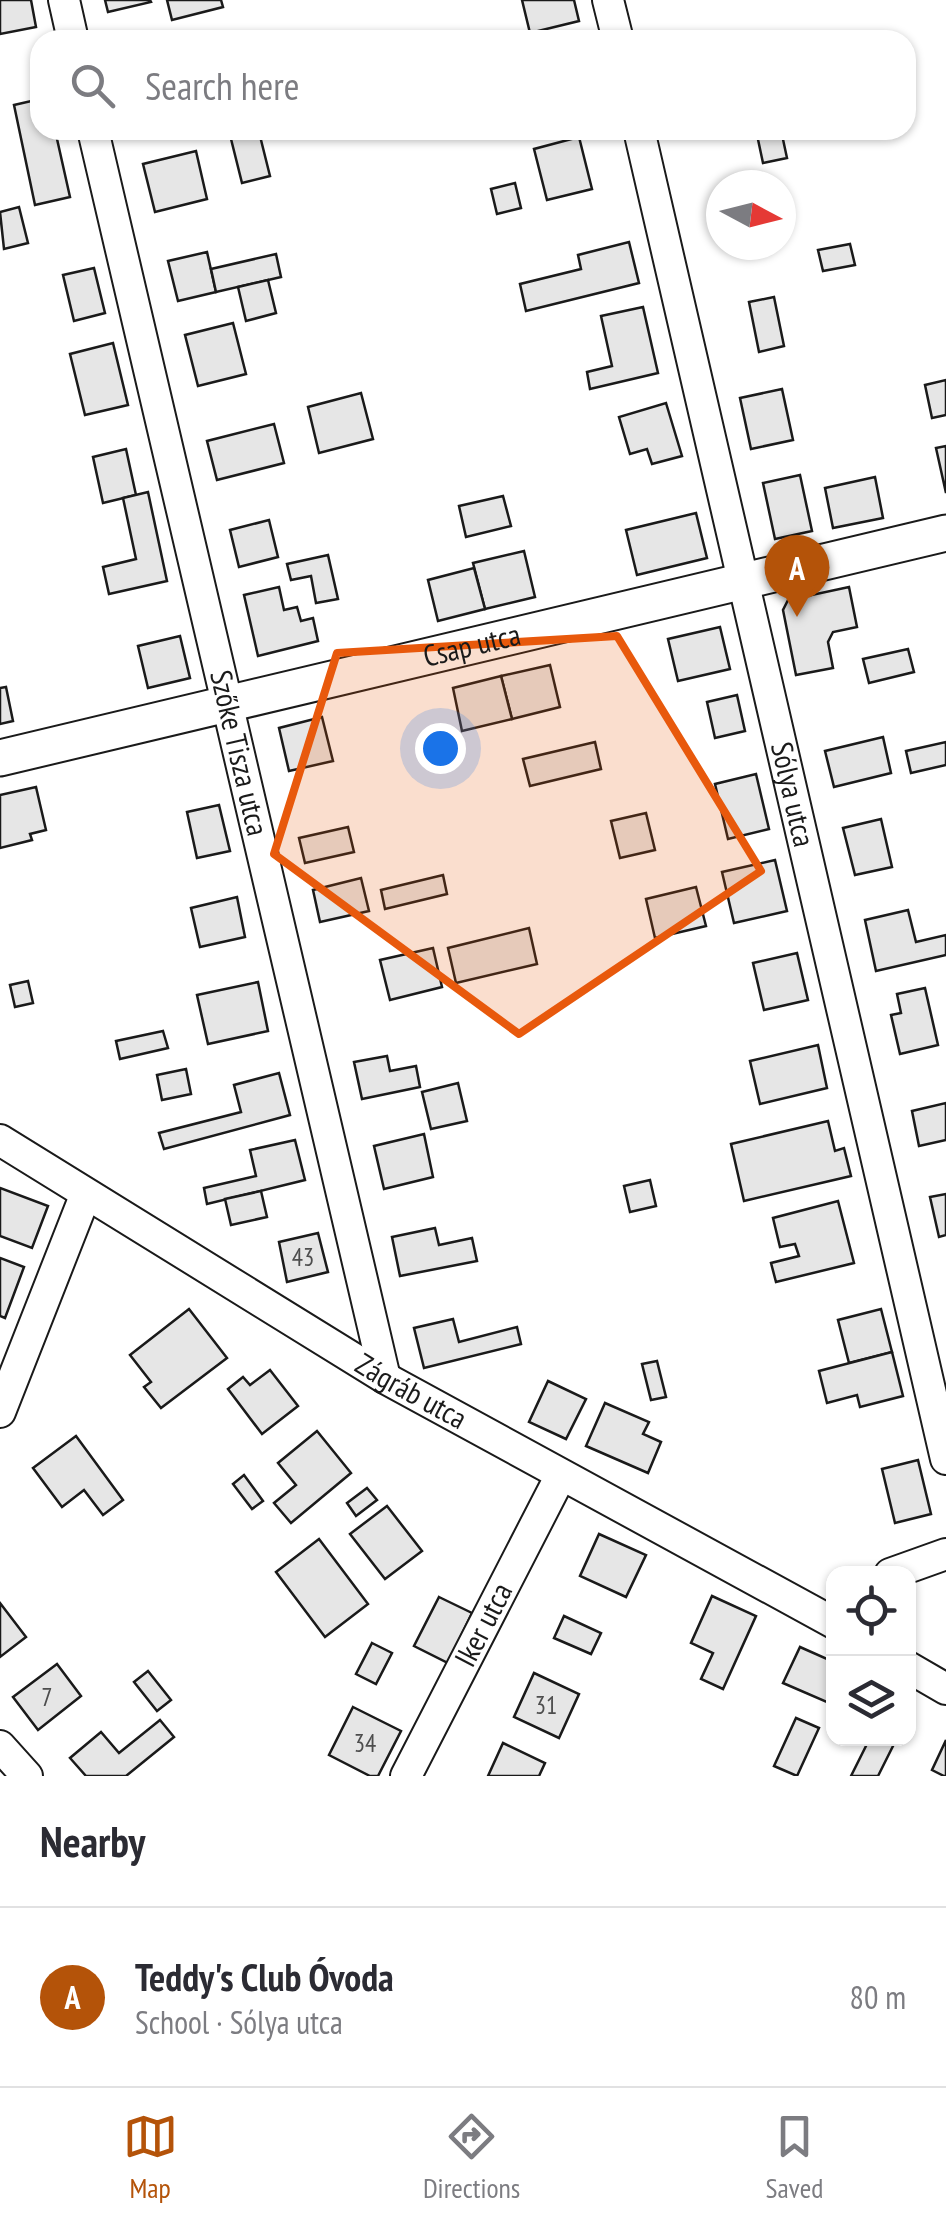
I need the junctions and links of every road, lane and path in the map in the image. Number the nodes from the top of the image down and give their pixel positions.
1 (64, 0) edge
2 (608, 0) edge
3 (71, 30) edge
4 (616, 30) edge
5 (96, 140) edge
6 (640, 140) edge
7 (946, 533) edge
8 (743, 581) junction
9 (226, 705) junction
10 (0, 758) edge
11 (0, 1140) edge
12 (86, 1196) junction
13 (384, 1378) junction
14 (0, 1412) edge
15 (946, 1459) edge
16 (561, 1475) junction
17 (946, 1554) edge
18 (912, 1566) edge
19 (826, 1611) edge
20 (916, 1672) edge
21 (946, 1689) edge
22 (0, 1746) edge
23 (27, 1776) edge
24 (406, 1776) edge

1 - 3 street
2 - 4 street
5 - 9 street, Szőke Tisza utca
6 - 8 street, Sólya utca
7 - 8 street, Csap utca
8 - 9 street, Csap utca
8 - 15 street, Sólya utca
9 - 10 street, Csap utca
9 - 13 street, Szőke Tisza utca
11 - 12 street, Zágráb utca
12 - 13 street, Zágráb utca
12 - 14 street
13 - 16 street, Zágráb utca
16 - 19 street, Zágráb utca
16 - 24 street, Iker utca
17 - 18 street
20 - 21 street
22 - 23 street

